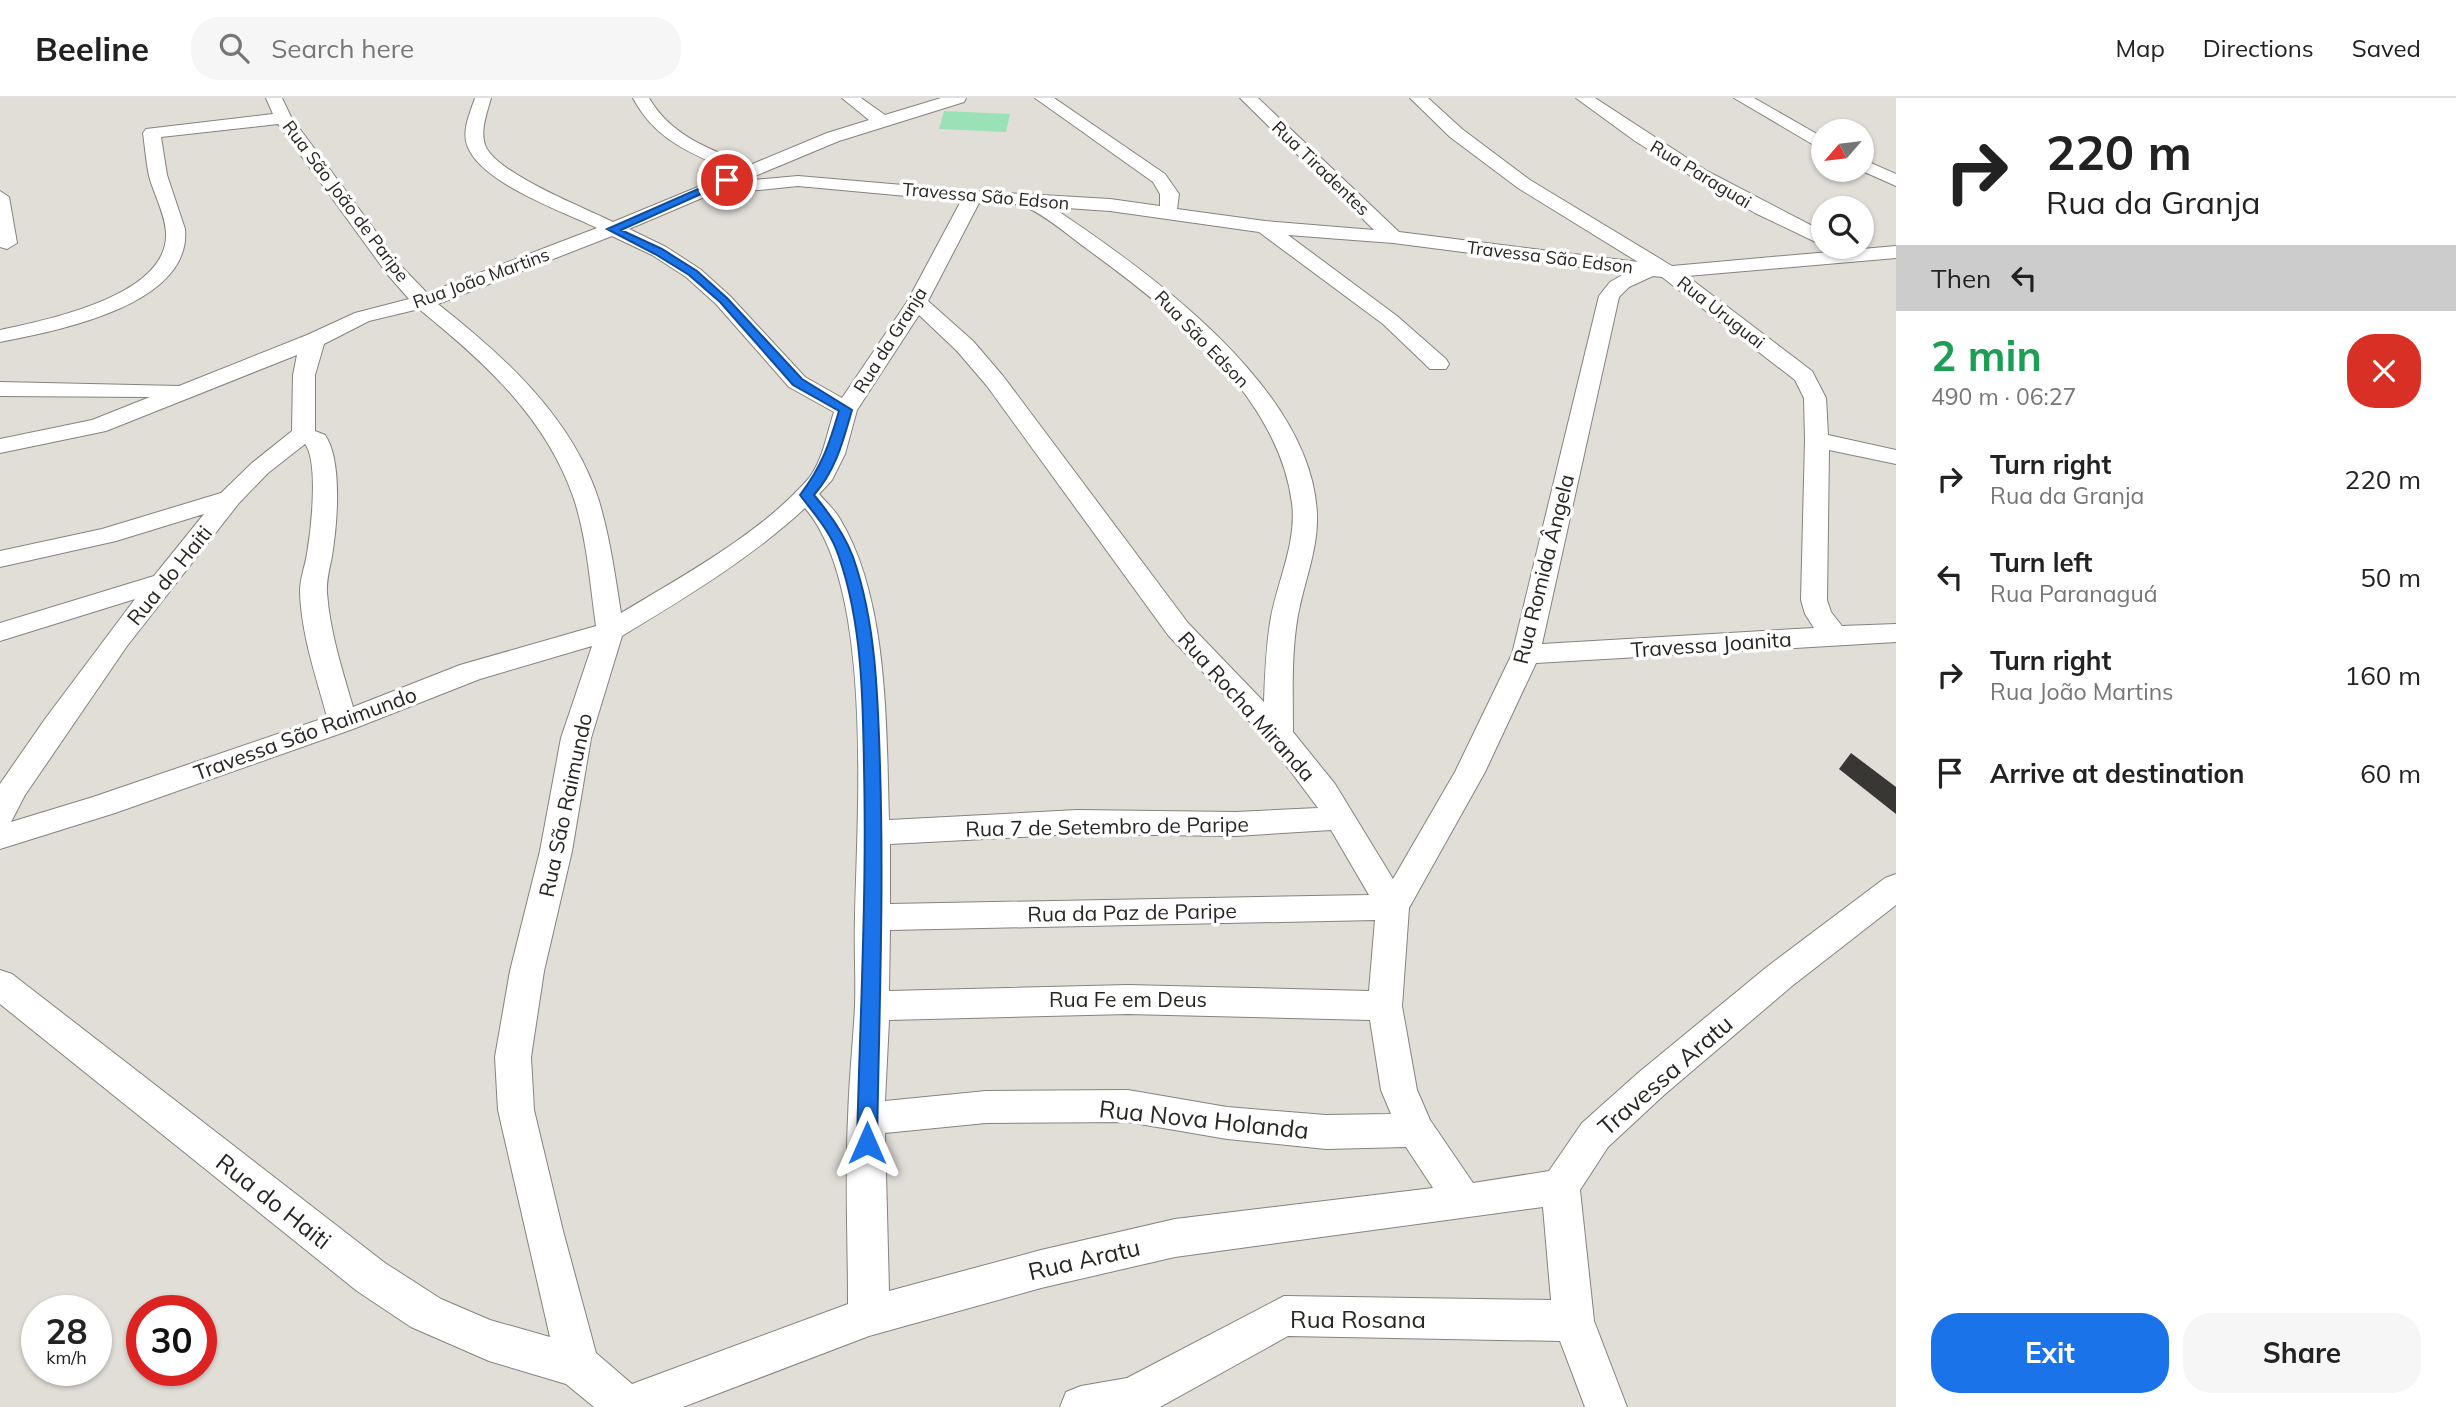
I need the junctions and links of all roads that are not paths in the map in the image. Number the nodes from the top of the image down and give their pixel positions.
1 (274, 98) edge
2 (483, 98) edge
3 (641, 98) edge
4 (850, 98) edge
5 (958, 98) edge
6 (1043, 98) edge
7 (1248, 98) edge
8 (1418, 98) edge
9 (1584, 98) edge
10 (1742, 98) edge
11 (283, 118) junction
12 (880, 120) junction
13 (1811, 138) edge
14 (1874, 170) edge
15 (748, 171) junction
16 (1896, 181) edge
17 (706, 190) junction
18 (0, 197) edge
19 (973, 197) junction
20 (1031, 201) junction
21 (1167, 212) junction
22 (1265, 227) junction
23 (612, 229) junction
24 (1811, 233) edge
25 (1393, 237) junction
26 (7, 243) dead end
27 (1874, 252) edge
28 (1896, 252) edge
29 (1811, 255) edge
30 (1865, 259) edge
31 (1659, 271) junction
32 (1896, 273) edge
33 (423, 302) junction
34 (916, 302) junction
35 (0, 336) edge
36 (315, 340) junction
37 (1438, 364) dead end
38 (0, 389) edge
39 (187, 391) junction
40 (846, 410) junction
41 (303, 433) junction
42 (1817, 440) junction
43 (0, 446) edge
44 (1896, 457) edge
45 (807, 495) junction
46 (230, 498) junction
47 (0, 559) edge
48 (163, 582) junction
49 (610, 631) junction
50 (0, 632) edge
51 (1896, 633) edge
52 (1834, 634) junction
53 (1526, 654) junction
54 (343, 722) junction
55 (1278, 734) junction
56 (0, 814) edge
57 (1340, 818) junction
58 (874, 833) junction
59 (0, 837) edge
60 (1896, 887) edge
61 (1393, 907) junction
62 (871, 917) junction
63 (0, 984) edge
64 (872, 1006) junction
65 (1385, 1006) junction
66 (866, 1119) junction
67 (1416, 1130) junction
68 (1560, 1187) junction
69 (1464, 1202) junction
70 (869, 1316) junction
71 (1573, 1321) junction
72 (578, 1366) junction
73 (627, 1407) edge
74 (1081, 1407) edge
75 (1606, 1407) edge

1 - 11 street, Rua São João de Paripe
2 - 23 street
3 - 15 street
4 - 12 street
5 - 12 street, Rua João Martins
6 - 21 street
7 - 25 street, Rua Tiradentes
8 - 31 street, Rua Uruguai
9 - 24 street, Rua Paraguai
10 - 13 street
11 - 33 street, Rua São João de Paripe
11 - 35 street
12 - 15 street, Rua João Martins
14 - 16 street
15 - 17 street, Rua João Martins
17 - 19 street, Travessa São Edson
17 - 23 street, Rua João Martins
18 - 26 street
19 - 20 street, Travessa São Edson
19 - 34 street, Rua da Granja
20 - 21 street, Travessa São Edson
20 - 55 street, Rua São Edson
21 - 22 street, Travessa São Edson
22 - 25 street, Travessa São Edson
22 - 37 street, Travessa São Edson
23 - 33 street, Rua João Martins
23 - 40 street
25 - 31 street, Travessa São Edson
27 - 28 street
29 - 31 street
30 - 32 street
31 - 42 street, Rua Uruguai
31 - 53 street, Rua Romida Ângela
33 - 36 street, Rua João Martins
33 - 49 street, Rua São Raimundo
34 - 40 street, Rua da Granja
34 - 55 street, Rua Rocha Miranda
36 - 39 street, Rua João Martins
36 - 41 street
38 - 39 street
39 - 43 street, Rua João Martins
40 - 45 street, Rua da Granja
41 - 46 street, Rua do Haiti
41 - 54 street
42 - 44 street
42 - 52 street, Rua Uruguai
45 - 49 street, Rua da Granja
45 - 58 street
46 - 47 street
46 - 48 street, Rua do Haiti
48 - 50 street
48 - 56 street, Rua do Haiti
49 - 54 street, Travessa São Raimundo
49 - 72 street, Rua São Raimundo
51 - 52 street, Travessa Joanita
52 - 53 street, Travessa Joanita
53 - 61 street, Rua Romida Ângela
54 - 59 street, Travessa São Raimundo
55 - 57 street, Rua Rocha Miranda
57 - 58 street, Rua 7 de Setembro de Paripe
57 - 61 street, Rua Rocha Miranda
58 - 62 street
60 - 68 street, Travessa Aratu
61 - 62 street, Rua da Paz de Paripe
61 - 65 street
62 - 64 street
63 - 72 street, Rua do Haiti
64 - 65 street, Rua Fe em Deus
64 - 66 street
65 - 67 street
66 - 67 street, Rua Nova Holanda
66 - 70 street
67 - 69 street
68 - 69 street, Rua Aratu
68 - 71 street
69 - 70 street, Rua Aratu
70 - 73 street, Rua Aratu
71 - 74 street, Rua Rosana
71 - 75 street
72 - 73 street

